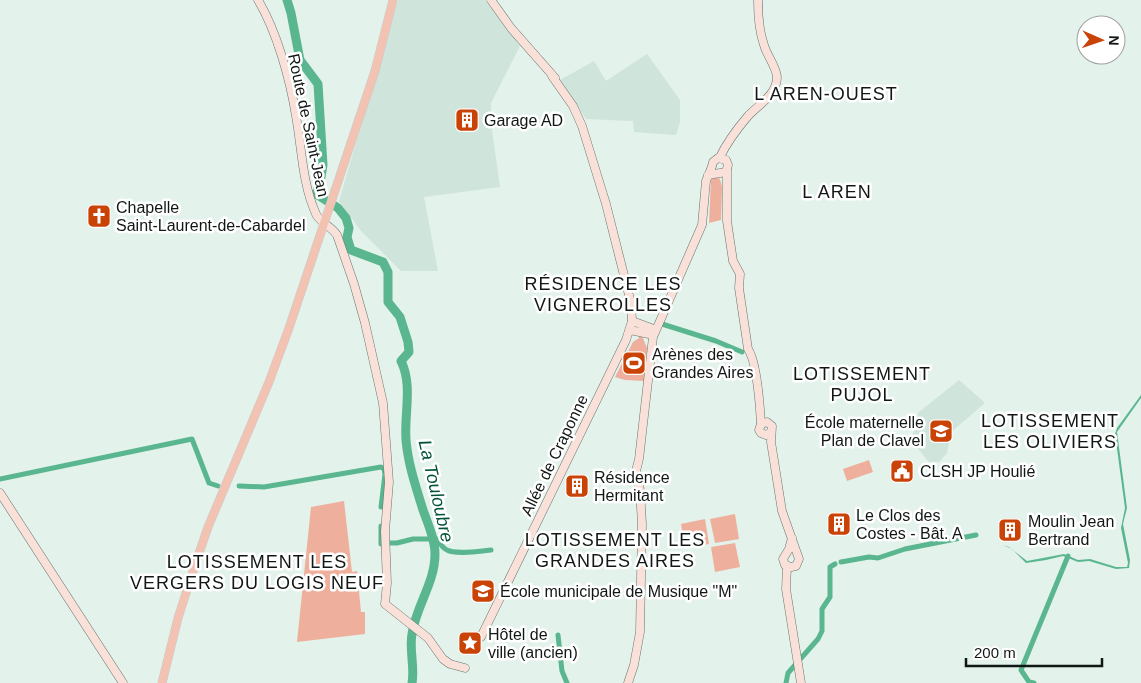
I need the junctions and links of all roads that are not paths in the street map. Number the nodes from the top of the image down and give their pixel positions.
1 (258, 0) edge
2 (393, 0) edge
3 (491, 0) edge
4 (758, 0) edge
5 (722, 158) junction
6 (721, 172) junction
7 (325, 222) junction
8 (632, 321) junction
9 (630, 330) junction
10 (654, 332) junction
11 (0, 493) edge
12 (792, 538) junction
13 (786, 553) junction
14 (797, 553) junction
15 (789, 567) junction
16 (481, 637) dead end
17 (465, 668) dead end
18 (123, 683) edge
19 (161, 683) edge
20 (628, 683) edge
21 (801, 683) edge

1 - 7 street, Route de Saint-Jean
2 - 7 main road
3 - 8 street, Allée de Craponne
4 - 5 street
5 - 6 street
5 - 6 street
6 - 10 street
6 - 12 street
7 - 17 street, Route de Saint-Jean
7 - 19 main road
8 - 9 street, Allée de Craponne
8 - 10 street
9 - 10 street
9 - 16 street, Allée de Craponne
10 - 20 street
11 - 18 street
12 - 13 street
12 - 14 street
13 - 14 street
13 - 15 street
14 - 15 street
15 - 21 street

